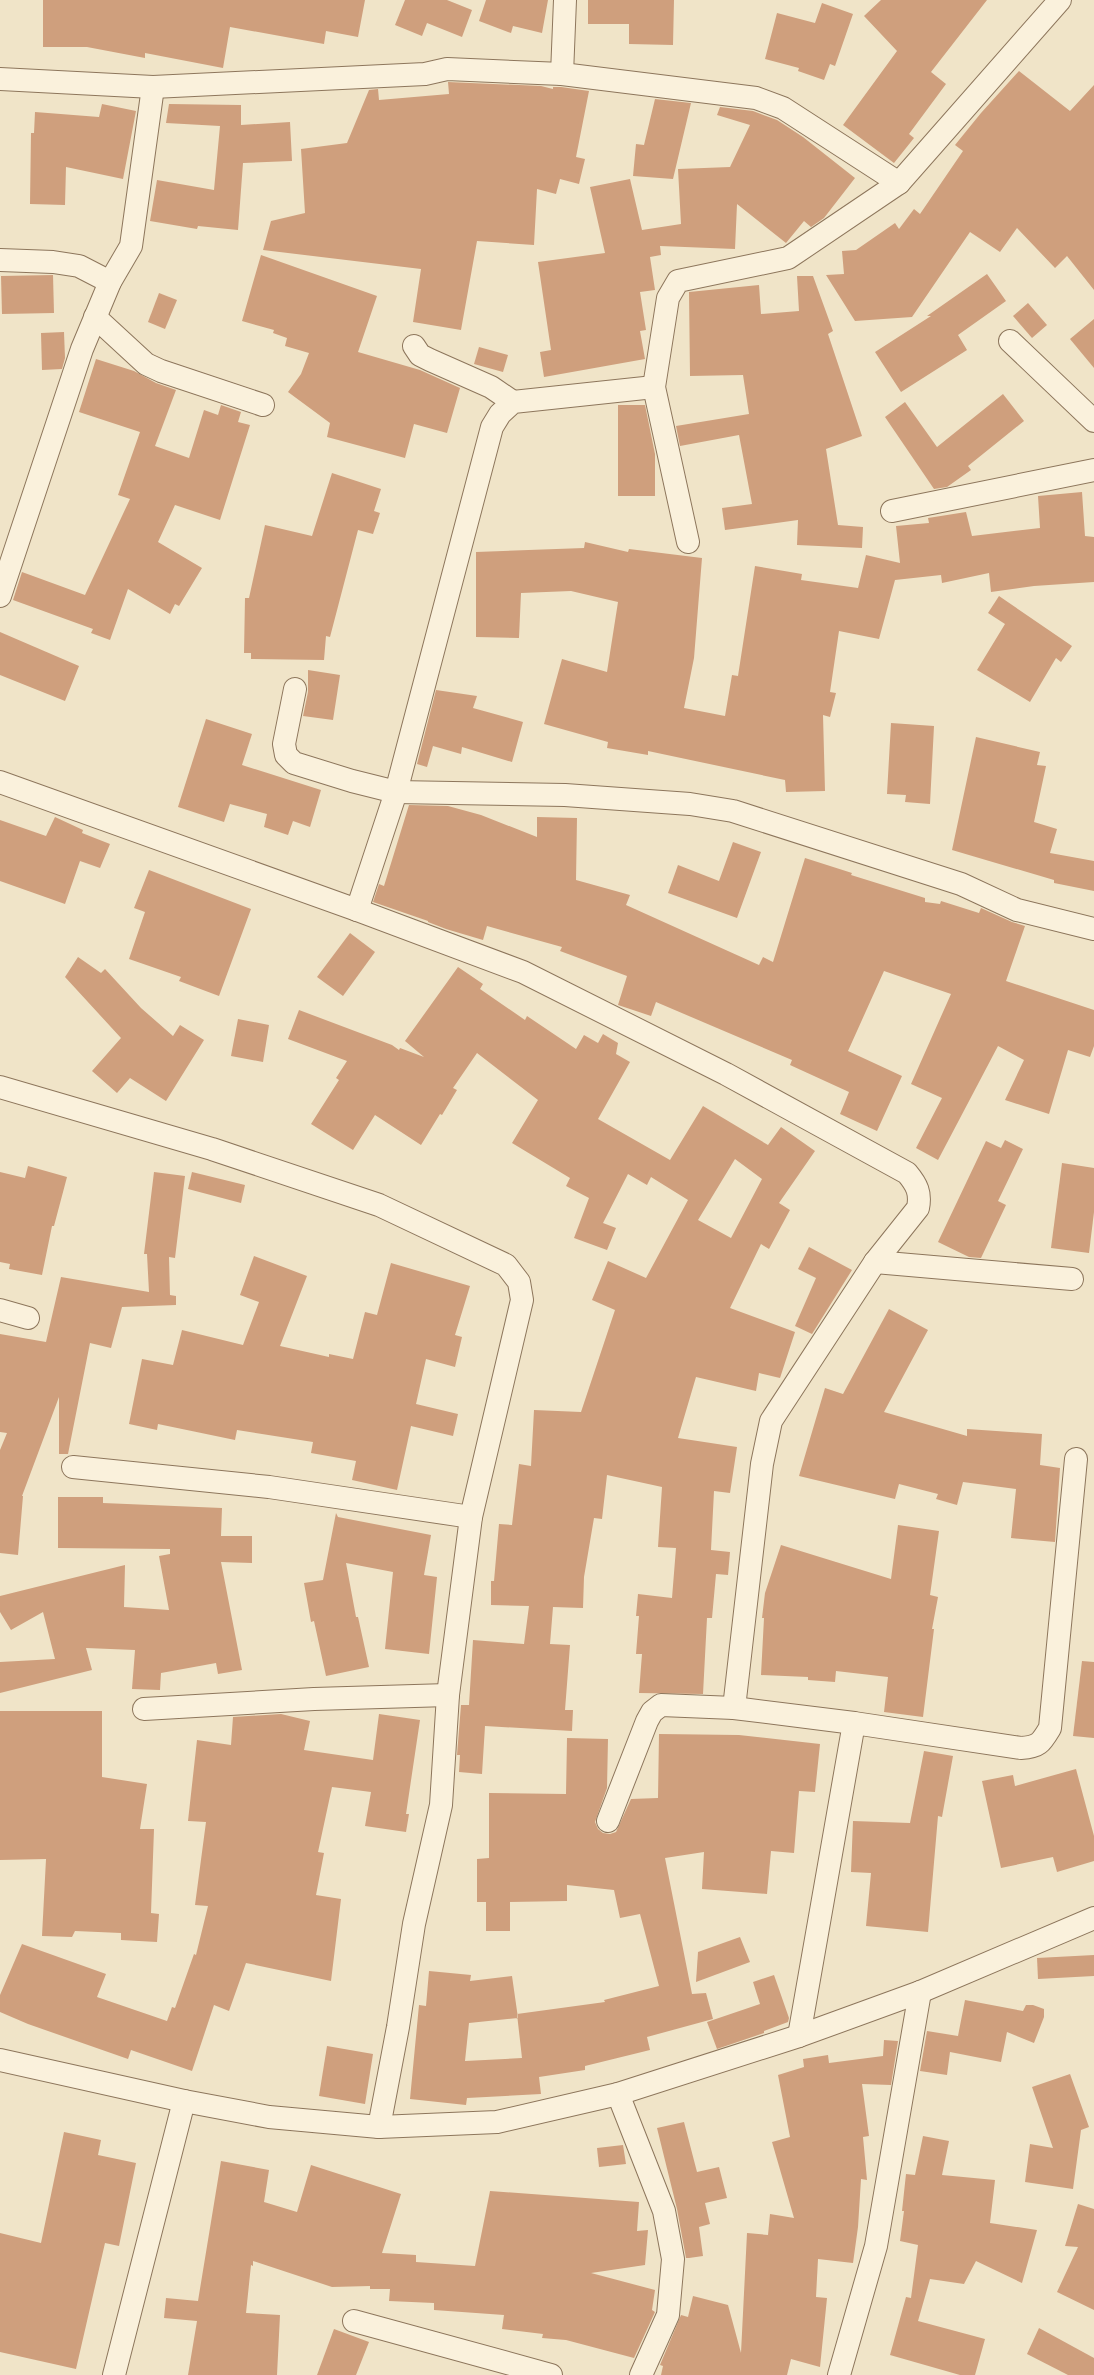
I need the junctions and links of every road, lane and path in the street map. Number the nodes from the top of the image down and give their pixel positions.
1 (565, 0) edge
2 (1060, 0) edge
3 (562, 74) junction
4 (0, 79) edge
5 (153, 86) junction
6 (899, 183) junction
7 (0, 260) edge
8 (110, 282) junction
9 (94, 317) junction
10 (1010, 341) dead end
11 (414, 346) dead end
12 (654, 386) junction
13 (513, 402) junction
14 (263, 405) dead end
15 (1094, 421) edge
16 (1094, 470) edge
17 (892, 511) dead end
18 (688, 542) dead end
19 (0, 596) edge
20 (295, 689) dead end
21 (0, 782) edge
22 (396, 792) junction
23 (358, 910) junction
24 (1094, 928) edge
25 (0, 1087) edge
26 (875, 1262) junction
27 (1072, 1279) dead end
28 (0, 1310) edge
29 (28, 1318) dead end
30 (1076, 1459) dead end
31 (73, 1466) dead end
32 (471, 1517) junction
33 (448, 1695) junction
34 (734, 1708) junction
35 (144, 1709) dead end
36 (854, 1723) junction
37 (608, 1822) dead end
38 (1094, 1918) edge
39 (920, 1992) junction
40 (799, 2036) junction
41 (0, 2060) edge
42 (618, 2094) junction
43 (184, 2101) junction
44 (379, 2127) junction
45 (354, 2320) dead end
46 (114, 2375) edge
47 (551, 2375) edge
48 (641, 2375) edge
49 (838, 2375) edge

1 - 3 street
2 - 6 street
3 - 5 street
3 - 6 street
4 - 5 street
5 - 8 street
6 - 12 street
7 - 8 street
8 - 9 street
9 - 14 street
9 - 19 street
10 - 15 street
11 - 13 street
12 - 13 street
12 - 18 street
13 - 22 street
16 - 17 street
20 - 22 street
21 - 23 street
22 - 23 street
22 - 24 street
23 - 26 street
25 - 32 street
26 - 27 street
26 - 34 street
28 - 29 street
30 - 36 street
31 - 32 street
32 - 33 street
33 - 35 street
33 - 44 street
34 - 36 street
34 - 37 street
36 - 40 street
38 - 39 street
39 - 40 street
39 - 49 street
40 - 42 street
41 - 43 street
42 - 44 street
42 - 48 street
43 - 44 street
43 - 46 street
45 - 47 street

